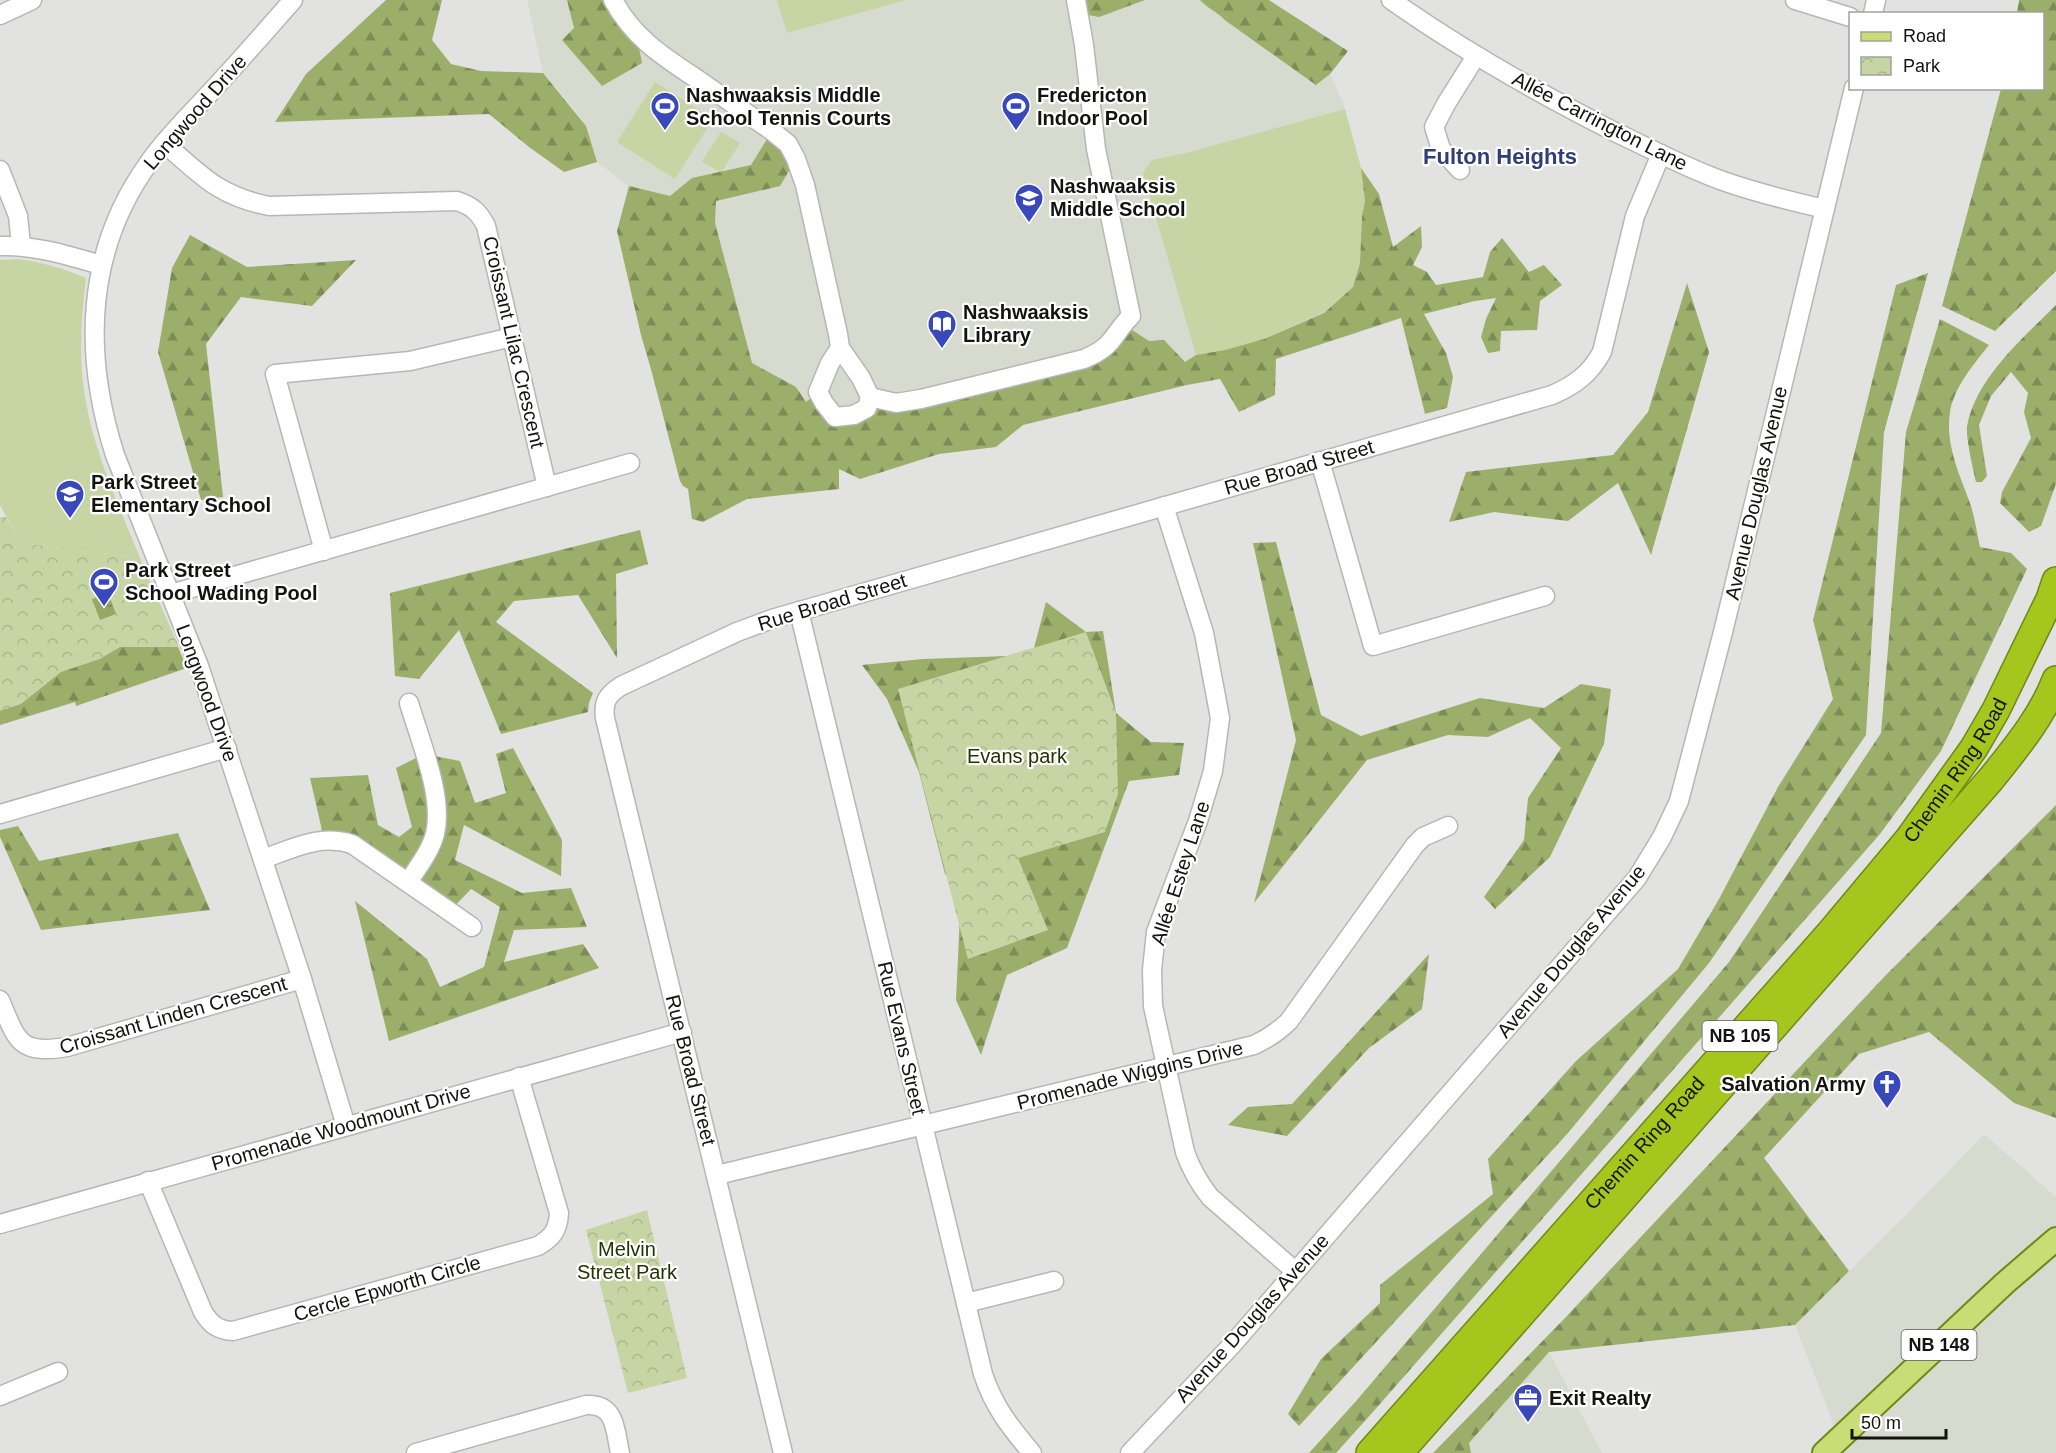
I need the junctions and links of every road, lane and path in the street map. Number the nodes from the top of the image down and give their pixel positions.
1 (32, 0) edge
2 (293, 0) edge
3 (613, 0) edge
4 (1076, 0) edge
5 (1391, 0) edge
6 (1795, 0) edge
7 (0, 15) edge
8 (1849, 16) edge
9 (1476, 56) junction
10 (1854, 90) edge
11 (164, 143) junction
12 (1661, 154) junction
13 (0, 170) edge
14 (1460, 170) dead end
15 (1825, 209) junction
16 (21, 245) junction
17 (0, 246) edge
18 (101, 265) junction
19 (512, 336) junction
20 (840, 348) junction
21 (870, 397) junction
22 (1320, 461) junction
23 (630, 463) dead end
24 (547, 487) junction
25 (1164, 506) junction
26 (324, 551) junction
27 (2056, 581) edge
28 (171, 594) junction
29 (1545, 596) dead end
30 (799, 611) junction
31 (2054, 687) edge
32 (409, 704) dead end
33 (227, 748) junction
34 (0, 814) edge
35 (1448, 826) dead end
36 (263, 859) junction
37 (408, 882) junction
38 (472, 927) dead end
39 (302, 979) junction
40 (0, 1000) edge
41 (682, 1032) junction
42 (1165, 1067) junction
43 (519, 1077) junction
44 (922, 1125) junction
45 (346, 1126) junction
46 (717, 1175) junction
47 (148, 1181) junction
48 (0, 1224) edge
49 (2056, 1239) edge
50 (1295, 1271) junction
51 (1054, 1281) dead end
52 (966, 1303) junction
53 (58, 1372) dead end
54 (0, 1396) edge
55 (416, 1453) edge
56 (620, 1453) edge
57 (783, 1453) edge
58 (1032, 1453) edge
59 (1130, 1453) edge
60 (1370, 1453) edge
61 (1399, 1453) edge
62 (1824, 1453) edge

1 - 7 street
2 - 11 street, Longwood Drive
3 - 20 street
4 - 21 street
5 - 9 street, Allée Carrington Lane
6 - 8 street
9 - 12 street, Allée Carrington Lane
9 - 14 street
10 - 15 street, Avenue Douglas Avenue
11 - 18 street, Longwood Drive
11 - 19 street, Croissant Lilac Crescent
12 - 15 street, Allée Carrington Lane
12 - 22 street, Rue Broad Street
13 - 16 street
15 - 50 street, Avenue Douglas Avenue
16 - 17 street
16 - 18 street
18 - 28 street, Longwood Drive
19 - 24 street, Croissant Lilac Crescent
19 - 26 street
20 - 21 street
20 - 21 street
22 - 25 street, Rue Broad Street
22 - 29 street
23 - 24 street
24 - 26 street
25 - 30 street, Rue Broad Street
25 - 42 street, Allée Estey Lane
26 - 28 street
27 - 60 highway, Chemin Ring Road / NB 105
28 - 33 street, Longwood Drive
30 - 41 street, Rue Broad Street
30 - 44 street, Rue Evans Street
31 - 61 highway, Chemin Ring Road / NB 105
32 - 37 street
33 - 34 street
33 - 36 street, Longwood Drive
35 - 42 street, Promenade Wiggins Drive
36 - 37 street
36 - 39 street, Longwood Drive
37 - 38 street
39 - 40 street, Croissant Linden Crescent
39 - 45 street, Longwood Drive
41 - 43 street, Promenade Woodmount Drive
41 - 46 street, Rue Broad Street
42 - 44 street, Promenade Wiggins Drive
42 - 50 street, Allée Estey Lane
43 - 45 street, Promenade Woodmount Drive
43 - 47 street, Cercle Epworth Circle
44 - 46 street, Promenade Wiggins Drive
44 - 52 street, Rue Evans Street
45 - 47 street, Promenade Woodmount Drive
46 - 57 street, Rue Broad Street
47 - 48 street, Promenade Woodmount Drive
49 - 62 main road, NB 148
50 - 59 street, Avenue Douglas Avenue
51 - 52 street
52 - 58 street, Rue Evans Street
53 - 54 street
55 - 56 street

